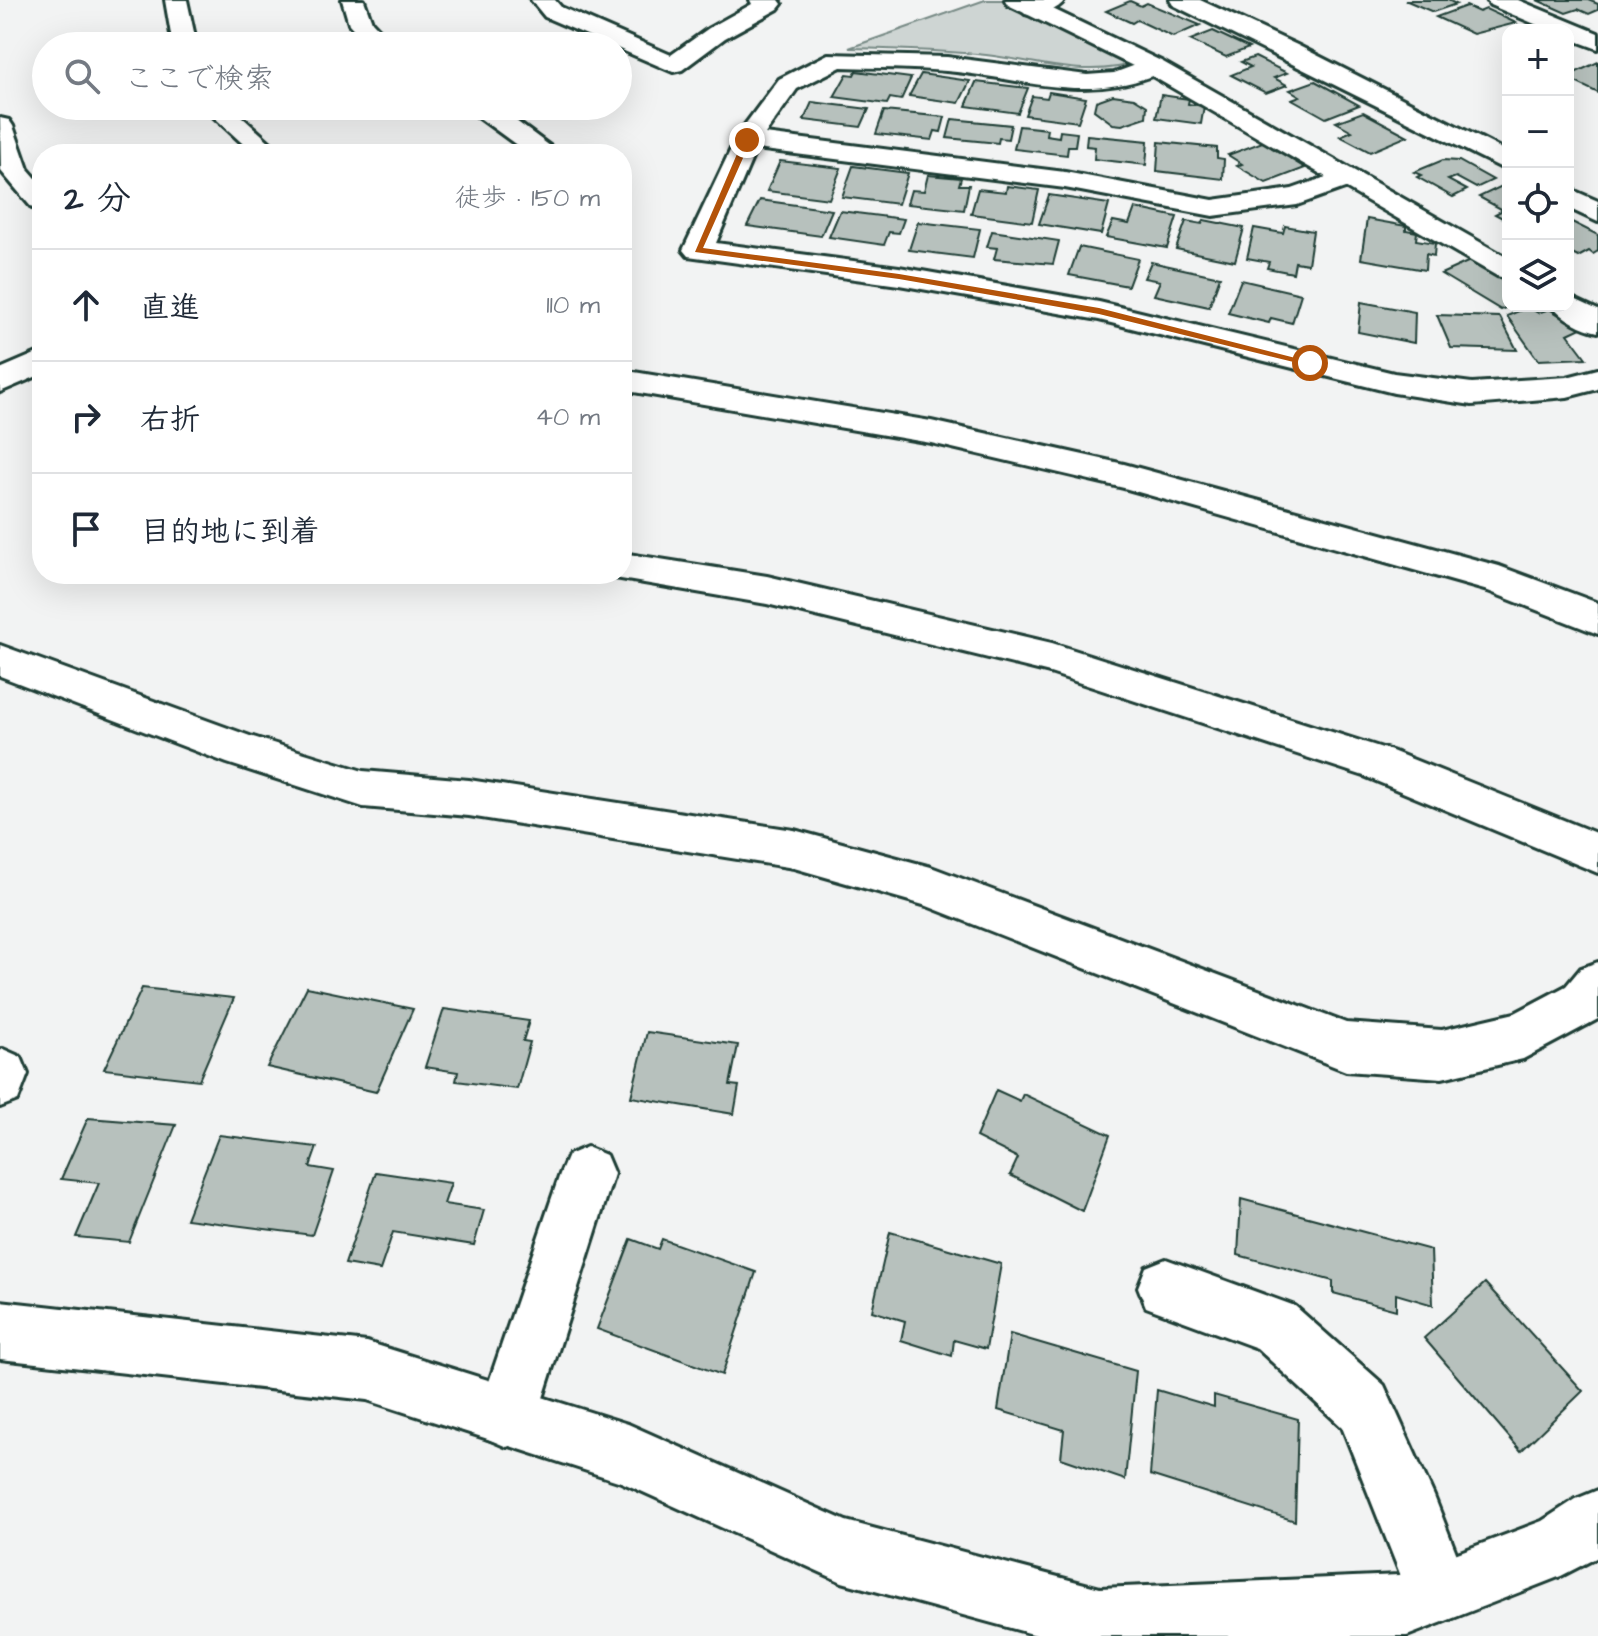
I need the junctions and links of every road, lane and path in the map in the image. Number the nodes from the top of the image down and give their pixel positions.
1 (176, 0) edge
2 (353, 0) edge
3 (542, 0) edge
4 (761, 0) edge
5 (1181, 0) edge
6 (1498, 0) edge
7 (1034, 3) edge
8 (182, 32) edge
9 (369, 32) edge
10 (598, 32) edge
11 (1598, 42) edge
12 (632, 47) edge
13 (1154, 67) junction
14 (231, 120) edge
15 (497, 120) edge
16 (0, 126) edge
17 (747, 140) junction
18 (259, 144) edge
19 (533, 144) edge
20 (1502, 160) edge
21 (1350, 177) junction
22 (32, 191) edge
23 (1574, 199) edge
24 (1598, 213) edge
25 (1502, 266) edge
26 (1574, 309) edge
27 (1598, 323) edge
28 (32, 366) edge
29 (1598, 379) edge
30 (0, 382) edge
31 (632, 382) edge
32 (632, 569) edge
33 (1598, 619) edge
34 (0, 660) edge
35 (1598, 854) edge
36 (1598, 984) edge
37 (587, 1174) dead end
38 (1166, 1287) dead end
39 (0, 1330) edge
40 (507, 1417) junction
41 (1598, 1521) edge
42 (1439, 1591) junction

1 - 8 street
2 - 9 street
3 - 10 street
4 - 12 street
5 - 20 street
6 - 11 street
7 - 13 street
13 - 17 street
13 - 21 street
14 - 18 street
15 - 19 street
16 - 22 street
17 - 21 street
17 - 29 street
21 - 25 street
23 - 24 street
26 - 27 street
28 - 30 street
31 - 33 street
32 - 35 street
34 - 36 street
37 - 40 street
38 - 42 street
39 - 40 street
40 - 42 street
41 - 42 street

